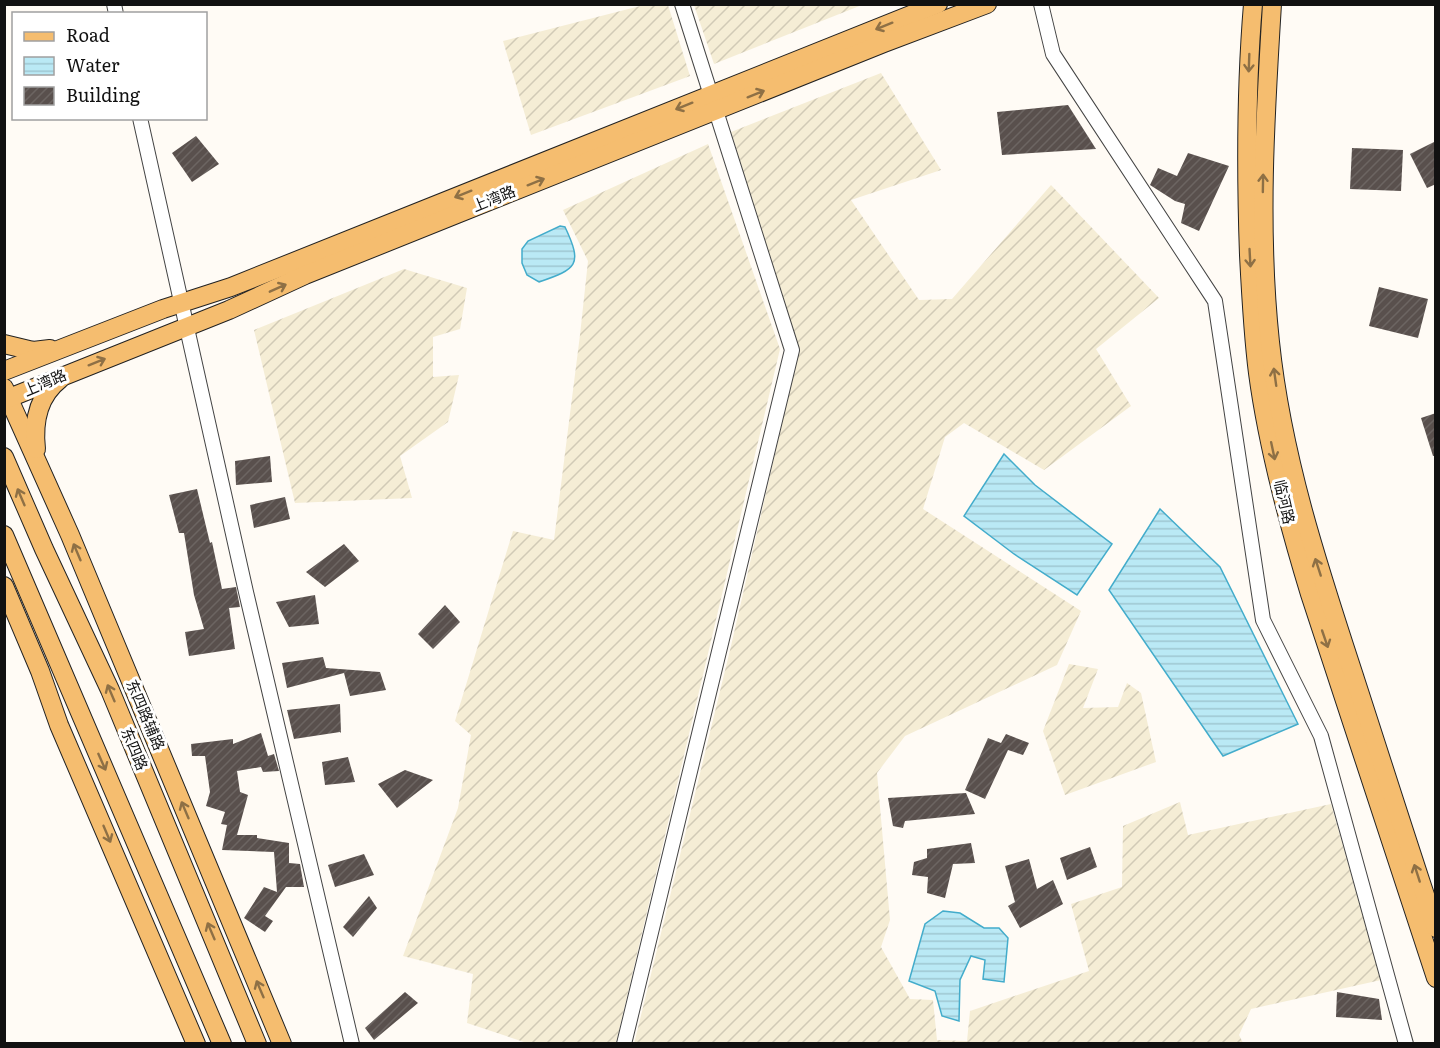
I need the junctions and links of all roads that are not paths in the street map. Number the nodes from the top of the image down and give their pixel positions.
1 (682, 4) edge
2 (939, 4) edge
3 (987, 4) edge
4 (1041, 4) edge
5 (1253, 4) edge
6 (1272, 4) edge
7 (714, 102) junction
8 (140, 120) edge
9 (181, 303) junction
10 (187, 326) junction
11 (4, 344) edge
12 (73, 345) junction
13 (4, 371) edge
14 (68, 374) junction
15 (6, 396) edge
16 (4, 457) edge
17 (40, 468) junction
18 (4, 535) edge
19 (4, 586) edge
20 (92, 588) junction
21 (35, 605) junction
22 (100, 670) junction
23 (46, 687) junction
24 (1436, 928) edge
25 (1436, 978) edge
26 (193, 1040) edge
27 (222, 1044) edge
28 (258, 1044) edge
29 (282, 1044) edge
30 (352, 1044) edge
31 (624, 1044) edge
32 (1406, 1044) edge

1 - 7 street
2 -> 7 main road, 上湾路
7 -> 3 main road, 上湾路
4 - 32 street
5 -> 25 main road, 临河路
24 -> 6 main road, 临河路
7 -> 9 main road, 上湾路
10 -> 7 main road, 上湾路
7 - 31 street
8 - 9 street
9 - 10 street
9 - 12 main road, 上湾路
14 -> 10 main road, 上湾路
10 - 30 street
11 - 12 main road
12 - 13 main road, 上湾路
14 - 15 main road, 上湾路
14 - 17 main road
15 - 17 main road, 东四路辅路
22 -> 16 main road, 东四路
20 -> 17 main road, 东四路辅路
18 - 21 main road
19 - 23 main road
20 - 22 main road
29 -> 20 main road, 东四路辅路
21 - 23 main road
21 -> 27 main road
28 -> 22 main road, 东四路
23 -> 26 main road

